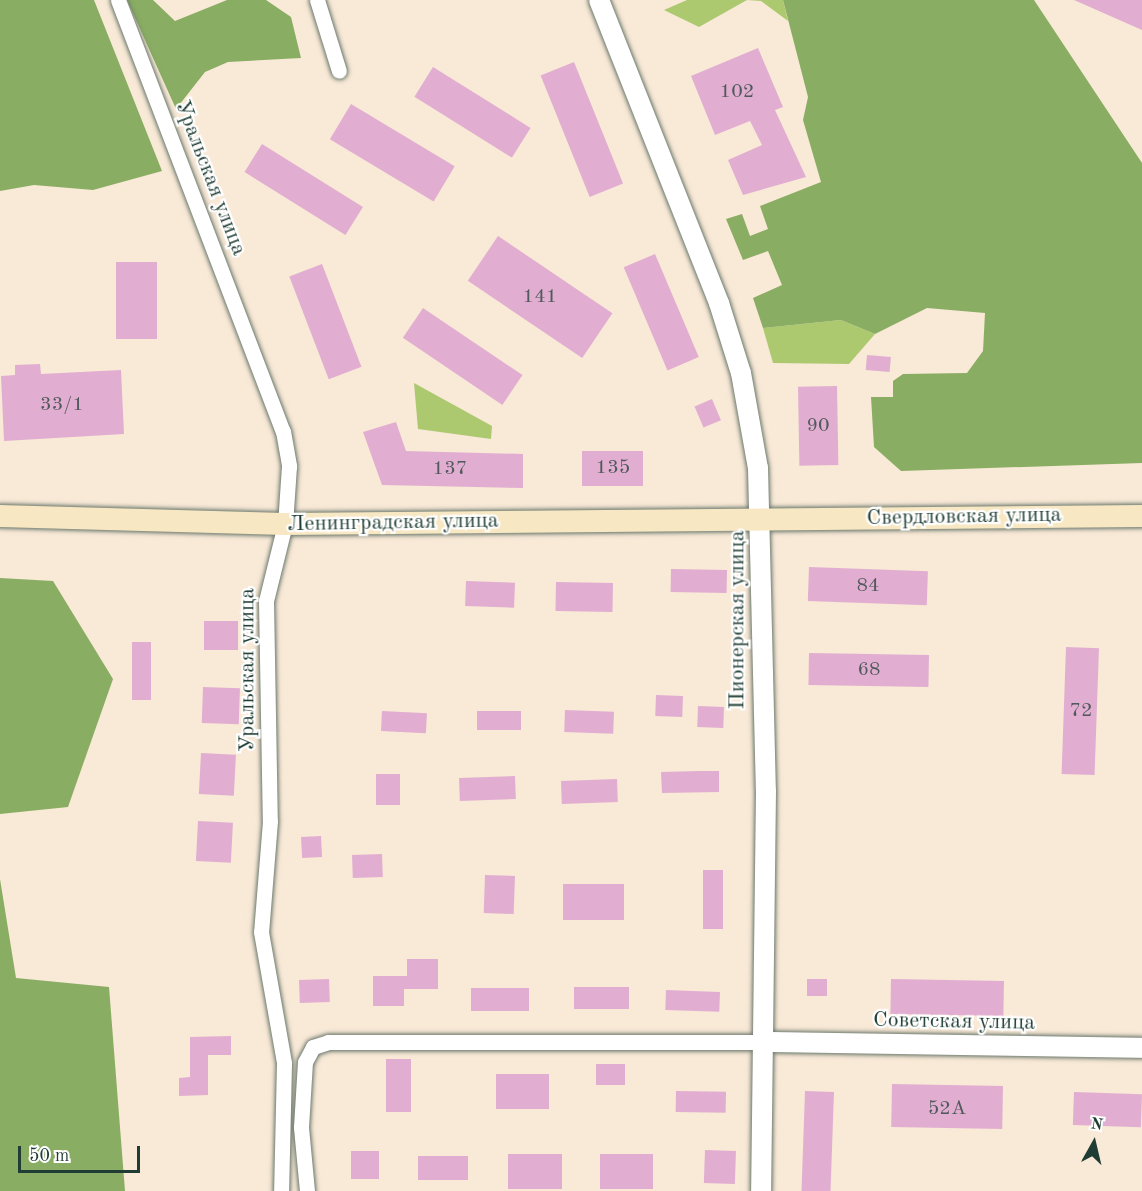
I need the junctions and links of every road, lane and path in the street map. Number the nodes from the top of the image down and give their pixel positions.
1 (118, 0) edge
2 (317, 0) edge
3 (599, 0) edge
4 (339, 72) dead end
5 (0, 516) edge
6 (1142, 516) edge
7 (786, 520) joint
8 (762, 521) junction
9 (285, 524) junction
10 (765, 1042) junction
11 (1142, 1048) edge
12 (305, 1062) junction
13 (284, 1063) junction
14 (281, 1191) edge
15 (307, 1191) edge
16 (761, 1191) edge

1 - 9 street, Уральская улица
2 - 4 street
3 - 8 street, Пионерская улица
5 - 9 main road, Ленинградская улица
6 - 7 main road, Свердловская улица
7 - 8 main road, Ленинградская улица
8 - 9 main road, Ленинградская улица
8 - 10 street, Пионерская улица
9 - 13 street, Уральская улица
10 - 11 street, Советская улица
10 - 12 street
10 - 16 street, Пионерская улица
12 - 13 street
12 - 15 street
13 - 14 street, Уральская улица

